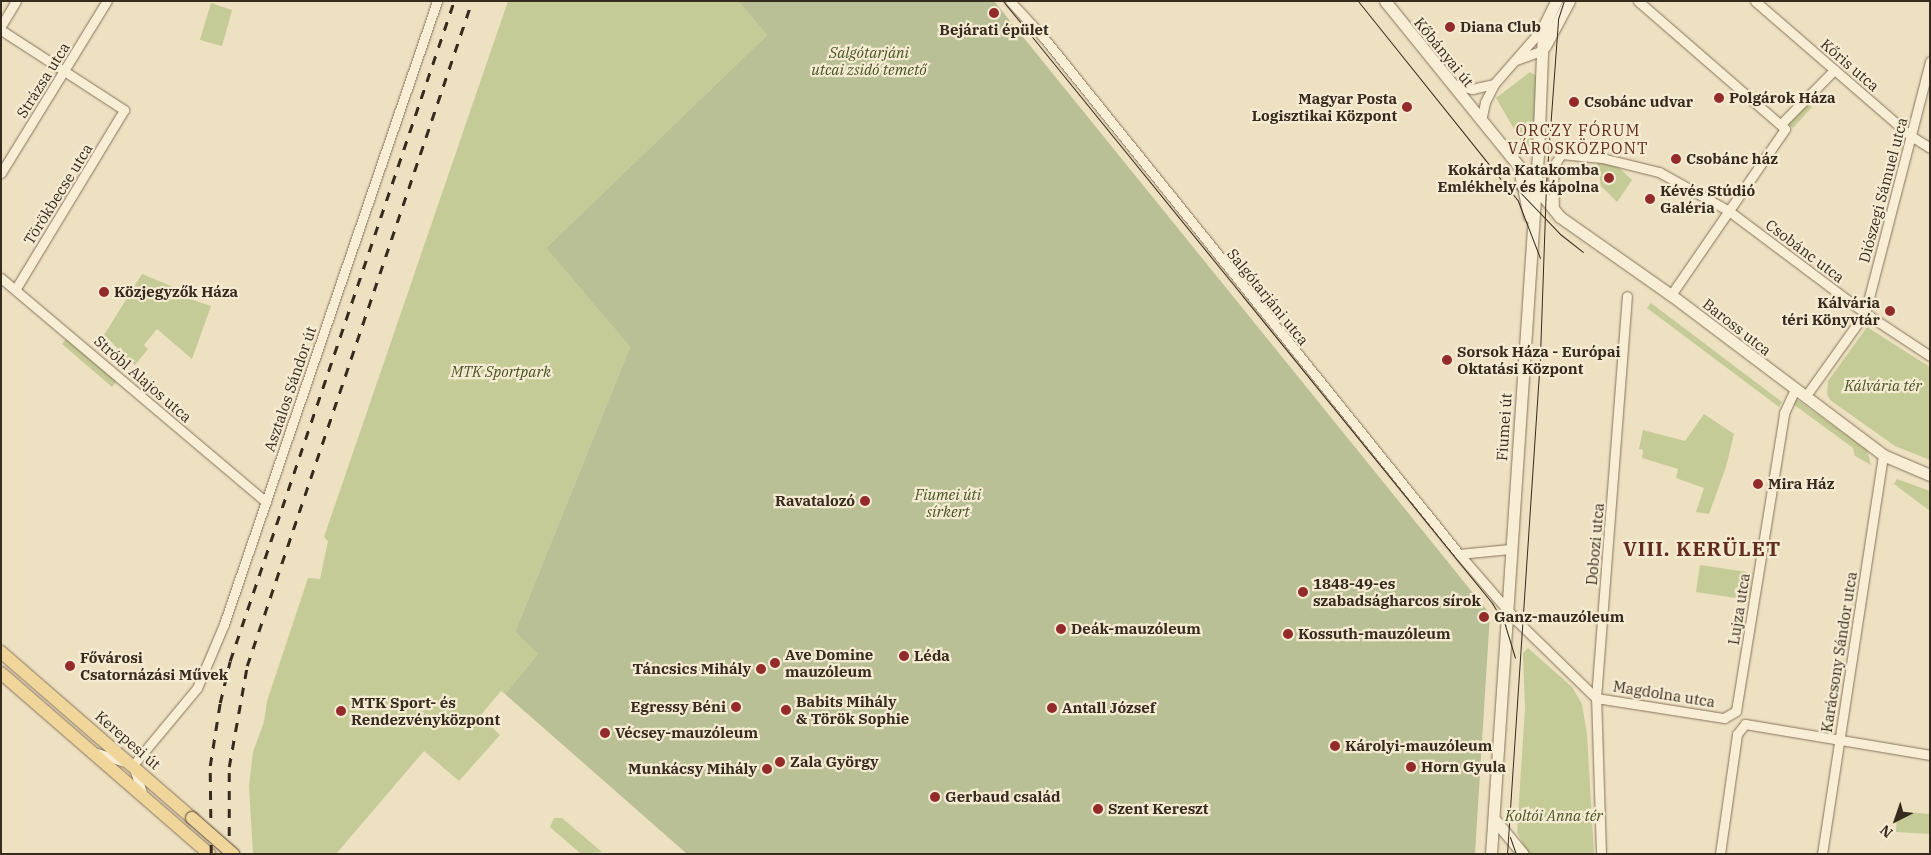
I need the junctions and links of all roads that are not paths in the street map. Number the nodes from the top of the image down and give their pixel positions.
1 (16, 1) edge
2 (107, 1) edge
3 (436, 1) edge
4 (1010, 1) edge
5 (1385, 1) edge
6 (1556, 1) edge
7 (1569, 1) edge
8 (1638, 1) edge
9 (1754, 1) edge
10 (1, 26) edge
11 (1543, 28) junction
12 (1, 30) edge
13 (1526, 48) junction
14 (1543, 50) junction
15 (1516, 60) junction
16 (1930, 61) edge
17 (65, 70) junction
18 (1834, 70) junction
19 (1452, 84) junction
20 (1494, 84) junction
21 (1480, 121) junction
22 (1781, 124) junction
23 (1911, 136) junction
24 (1930, 148) edge
25 (1518, 166) junction
26 (1, 173) edge
27 (1535, 188) junction
28 (1554, 211) junction
29 (1729, 211) junction
30 (1531, 238) junction
31 (1, 278) edge
32 (16, 288) junction
33 (1671, 295) junction
34 (1627, 296) dead end
35 (1865, 313) junction
36 (1930, 356) edge
37 (1795, 389) junction
38 (1805, 397) junction
39 (1883, 455) junction
40 (1930, 475) edge
41 (266, 502) junction
42 (1510, 549) junction
43 (1459, 554) junction
44 (1506, 609) junction
45 (1, 652) edge
46 (1, 673) edge
47 (1596, 698) junction
48 (1733, 715) joint
49 (1839, 739) junction
50 (92, 751) junction
51 (1930, 755) edge
52 (133, 765) junction
53 (144, 796) junction
54 (1494, 819) junction
55 (209, 854) edge
56 (233, 854) edge
57 (1491, 854) edge
58 (1523, 854) edge
59 (1601, 854) edge
60 (1720, 854) edge
61 (1822, 854) edge

1 - 10 street
2 - 17 street, Strázsa utca
3 - 41 street, Asztalos Sándor út
4 - 43 street, Salgótarjáni utca
5 - 19 main road, Kőbányai út
6 - 11 main road
7 - 14 main road
8 - 22 street
9 - 18 street, Kőris utca
11 - 13 street
11 - 14 main road, Fiumei út
12 - 17 street
13 - 14 street
13 - 15 street
14 - 15 street
14 - 27 main road, Fiumei út
15 - 20 street
16 - 23 street, Diószegi Sámuel utca
17 - 26 street, Strázsa utca
17 - 32 street, Törökbecse utca
18 - 22 street
18 - 23 street, Kőris utca
19 - 20 street
19 - 21 main road, Kőbányai út
20 - 21 street
21 - 25 main road, Kőbányai út
22 - 29 street
23 - 24 street, Kőris utca
23 - 35 street, Diószegi Sámuel utca
25 - 27 main road, Baross utca
25 - 30 main road
27 - 28 main road, Baross utca
27 - 30 main road, Fiumei út
28 - 29 street, Csobánc utca
28 - 33 main road, Baross utca
29 - 33 street
29 - 35 street, Csobánc utca
30 - 42 main road, Fiumei út
31 - 32 street, Stróbl Alajos utca
32 - 41 street, Stróbl Alajos utca
33 - 37 main road, Baross utca
34 - 47 street, Dobozi utca
35 - 36 street
35 - 38 street, Diószegi Sámuel utca
37 - 38 main road, Baross utca
37 - 48 street, Lujza utca
38 - 39 main road, Baross utca
39 - 40 main road, Baross utca
39 - 49 street, Karácsony Sándor utca
41 - 52 street, Asztalos Sándor út
42 - 43 street
42 - 44 main road, Fiumei út
43 - 44 street, Salgótarjáni utca
44 - 47 street, Magdolna utca
44 - 54 main road, Fiumei út
45 - 52 main road, Kerepesi út
46 - 50 main road
47 - 48 street, Magdolna utca
47 - 59 street, Dobozi utca
49 - 51 street
49 - 60 street
49 - 61 street, Karácsony Sándor utca
50 - 52 street
50 - 53 main road
52 - 53 street
52 - 56 main road, Kerepesi út, bridge
53 - 55 main road
54 - 57 main road, Fiumei út
54 - 58 main road

